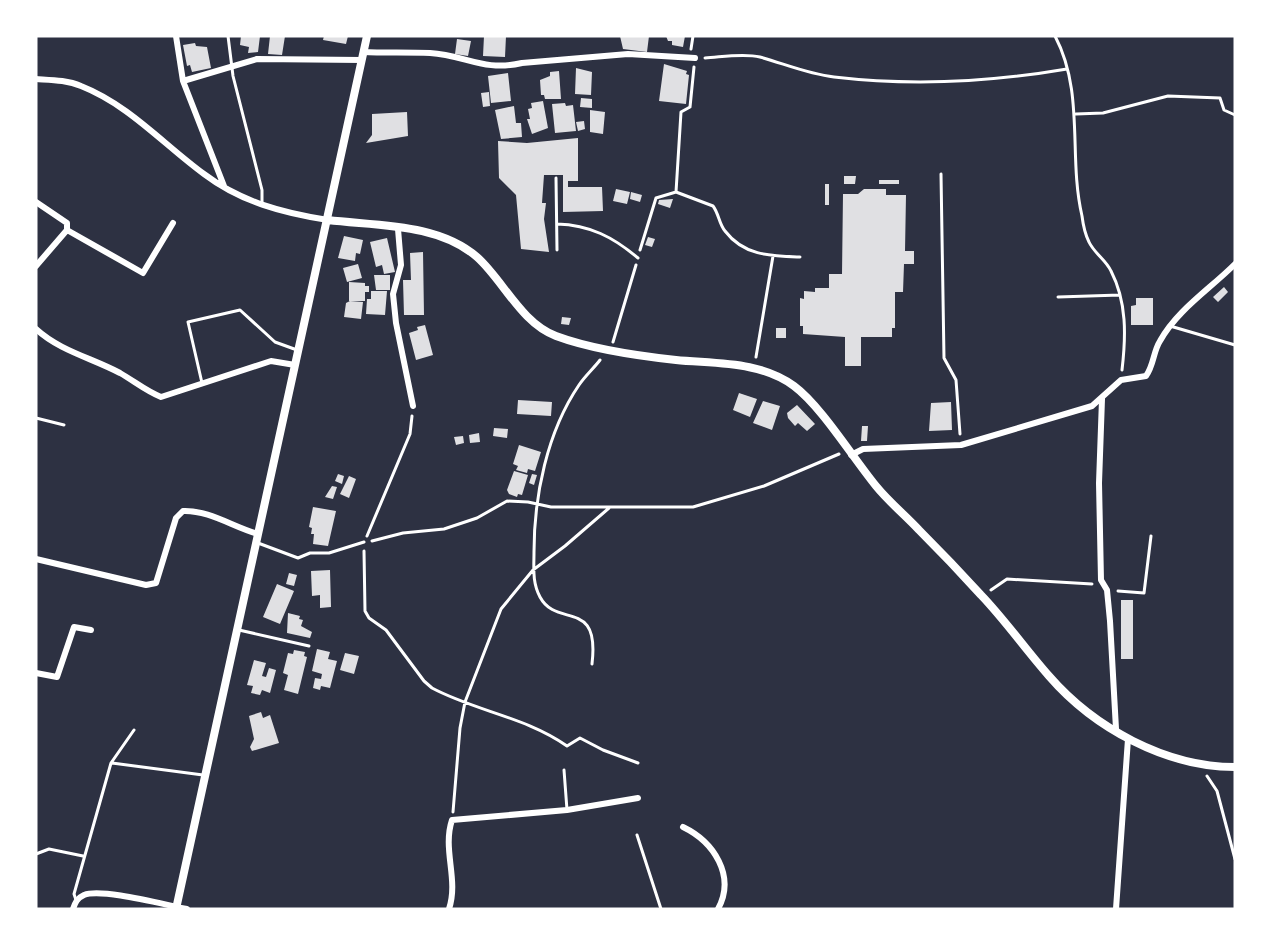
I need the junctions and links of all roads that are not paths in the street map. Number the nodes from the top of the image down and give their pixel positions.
1 (176, 36) edge
2 (228, 36) edge
3 (367, 36) edge
4 (362, 56) junction
5 (695, 58) road end
6 (232, 66) junction
7 (36, 79) edge
8 (183, 81) junction
9 (556, 178) dead end
10 (224, 187) junction
11 (36, 202) edge
12 (262, 206) junction
13 (327, 220) junction
14 (173, 223) dead end
15 (557, 224) junction
16 (398, 229) junction
17 (67, 230) junction
18 (557, 250) dead end
19 (638, 258) road end
20 (1235, 264) edge
21 (36, 266) edge
22 (1170, 326) junction
23 (36, 329) edge
24 (1235, 345) edge
25 (298, 350) junction
26 (295, 365) junction
27 (202, 383) junction
28 (1102, 399) junction
29 (413, 406) road end
30 (36, 418) edge
31 (64, 425) dead end
32 (849, 452) junction
33 (257, 538) junction
34 (364, 542) road end
35 (36, 559) edge
36 (91, 630) dead end
37 (237, 630) junction
38 (309, 646) dead end
39 (36, 673) edge
40 (1116, 729) junction
41 (134, 730) dead end
42 (1128, 739) junction
43 (111, 763) junction
44 (1235, 767) edge
45 (564, 770) dead end
46 (205, 776) junction
47 (638, 798) dead end
48 (567, 810) junction
49 (683, 827) dead end
50 (637, 836) dead end
51 (36, 854) edge
52 (82, 856) junction
53 (76, 900) junction
54 (176, 908) edge
55 (73, 909) edge
56 (186, 909) edge
57 (449, 909) edge
58 (661, 909) edge
59 (718, 909) edge
60 (1116, 909) edge

1 - 8 street
2 - 6 lane
3 - 4 street
4 - 5 street
4 - 6 street
4 - 13 street
6 - 8 street
6 - 12 lane
7 - 10 street
8 - 10 street
9 - 15 lane
10 - 12 street
11 - 17 street
12 - 13 street
13 - 16 street
13 - 25 street
14 - 17 street
15 - 18 lane
15 - 19 lane
16 - 29 street
16 - 32 street
17 - 21 street
20 - 22 street
22 - 24 lane
22 - 28 street
23 - 27 street
25 - 26 street
25 - 27 lane
26 - 27 street
26 - 33 street
28 - 32 street
28 - 40 street
30 - 31 lane
32 - 40 street
33 - 34 lane
33 - 35 street
33 - 37 street
36 - 39 street
37 - 38 lane
37 - 46 street
40 - 42 street
41 - 43 lane
42 - 44 street
42 - 60 street
43 - 46 lane
43 - 52 lane
45 - 48 lane
46 - 54 street
47 - 48 street
48 - 57 street
49 - 59 street
50 - 58 lane
51 - 52 lane
52 - 53 lane
53 - 54 street
53 - 55 street
54 - 56 street

